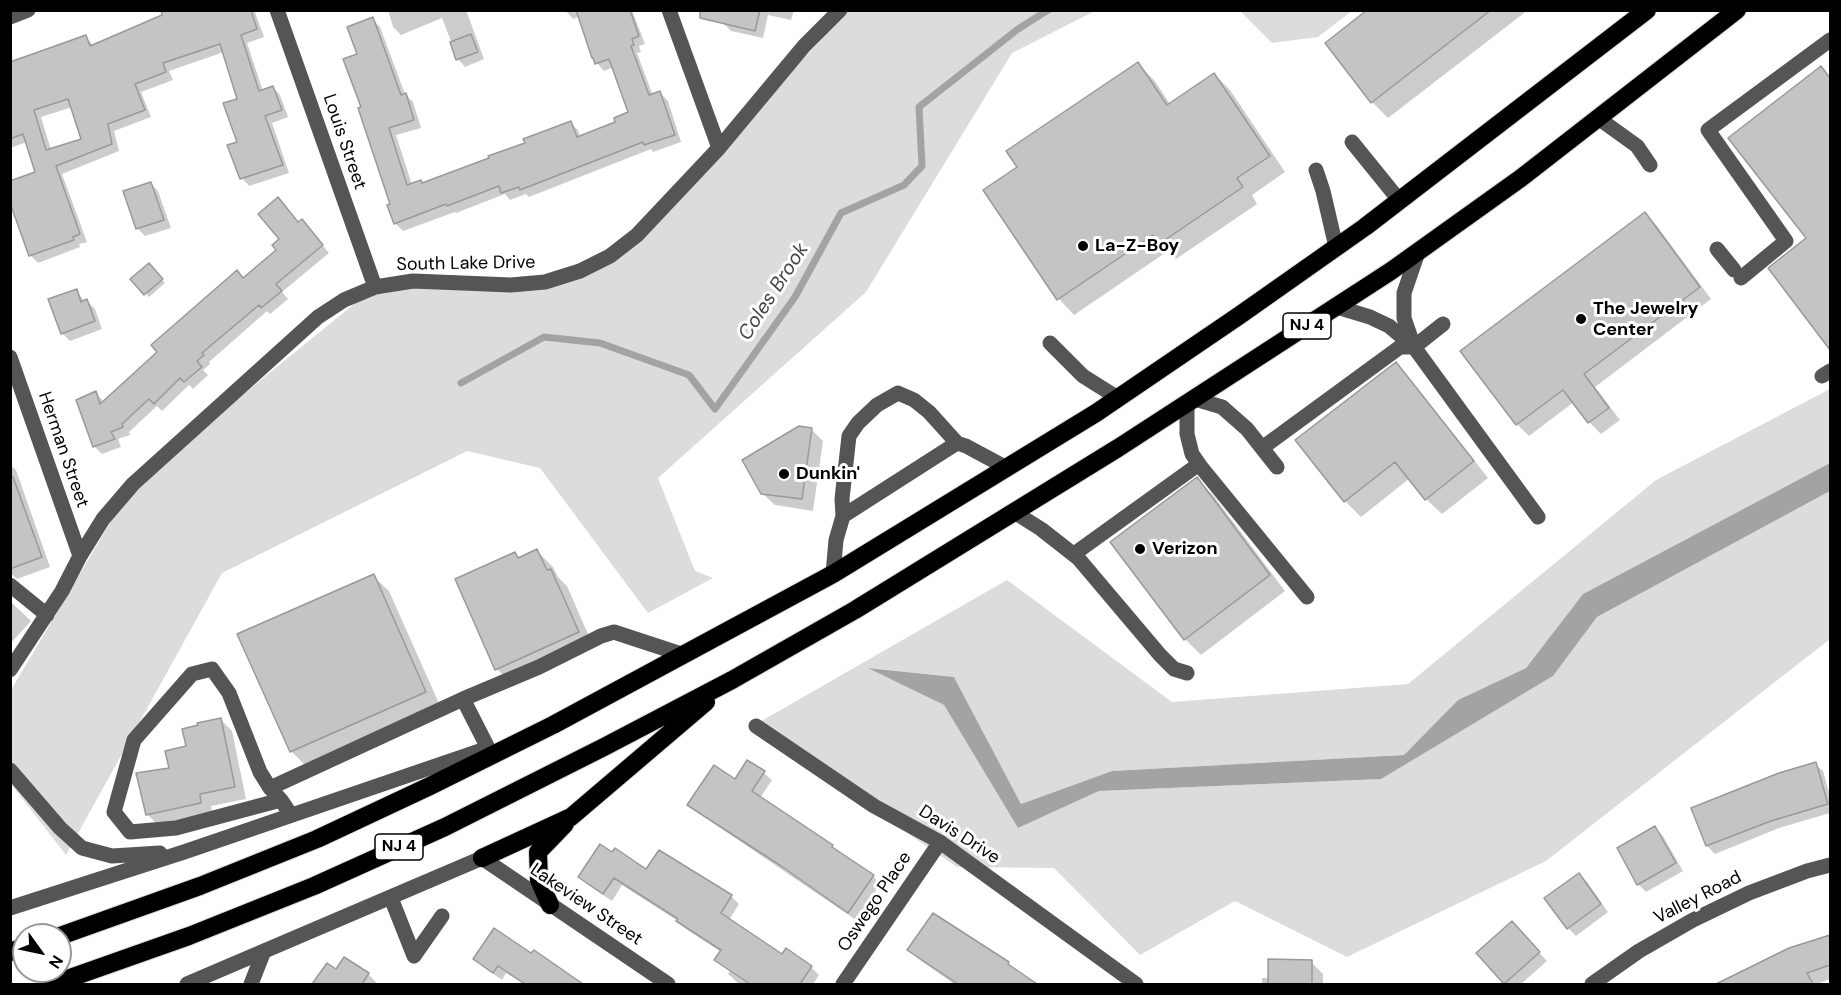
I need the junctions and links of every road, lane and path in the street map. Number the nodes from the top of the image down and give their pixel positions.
1 (28, 10) edge
2 (277, 10) edge
3 (669, 10) edge
4 (840, 10) edge
5 (1647, 10) edge
6 (1737, 10) edge
7 (10, 17) edge
8 (1830, 40) edge
9 (1598, 118) junction
10 (1352, 142) dead end
11 (719, 148) junction
12 (1650, 165) dead end
13 (1316, 170) dead end
14 (1399, 200) junction
15 (1336, 247) junction
16 (1717, 249) dead end
17 (1418, 252) junction
18 (375, 287) junction
19 (1337, 307) junction
20 (1443, 324) dead end
21 (1050, 343) dead end
22 (1414, 347) junction
23 (10, 357) edge
24 (1118, 398) junction
25 (1191, 401) junction
26 (957, 443) junction
27 (1262, 448) junction
28 (1199, 464) junction
29 (1277, 467) dead end
30 (1007, 468) junction
31 (1014, 512) junction
32 (843, 516) junction
33 (1539, 517) dead end
34 (1074, 554) junction
35 (80, 556) junction
36 (833, 574) junction
37 (10, 585) edge
38 (1307, 597) dead end
39 (47, 615) junction
40 (684, 655) junction
41 (10, 670) edge
42 (1187, 673) dead end
43 (732, 680) junction
44 (463, 699) junction
45 (553, 725) junction
46 (756, 726) dead end
47 (488, 748) junction
48 (10, 770) edge
49 (270, 788) junction
50 (281, 800) junction
51 (291, 815) junction
52 (571, 817) junction
53 (940, 842) junction
54 (183, 852) junction
55 (482, 858) junction
56 (1830, 865) edge
57 (391, 897) junction
58 (550, 905) junction
59 (10, 908) edge
60 (442, 916) dead end
61 (72, 932) edge
62 (264, 951) junction
63 (53, 984) edge
64 (187, 984) edge
65 (251, 984) edge
66 (668, 984) edge
67 (843, 984) edge
68 (1136, 984) edge
69 (1592, 984) edge

1 - 7 street
2 - 18 street, Louis Street
3 - 11 street
4 - 11 street, South Lake Drive
5 - 14 highway, NJ 4
6 - 9 highway, NJ 4
8 - 16 street
9 - 12 street
9 - 17 highway, NJ 4
10 - 14 street
11 - 18 street, South Lake Drive
13 - 15 street
14 - 15 highway, NJ 4
15 - 24 highway, NJ 4
17 - 19 highway, NJ 4
17 - 22 street
18 - 35 street, South Lake Drive
19 - 22 street
19 - 25 highway, NJ 4
20 - 22 street
21 - 24 street
22 - 27 street
22 - 33 street
23 - 35 street, Herman Street
24 - 30 highway, NJ 4
25 - 27 street
25 - 28 street
25 - 31 highway, NJ 4
26 - 30 street
26 - 32 street
26 - 32 street
27 - 29 street
28 - 34 street
28 - 38 street
30 - 36 highway, NJ 4
31 - 34 street
31 - 43 highway, NJ 4
32 - 36 street
34 - 42 street
35 - 39 street, South Lake Drive
36 - 40 highway, NJ 4
37 - 39 street
39 - 41 street, South Lake Drive
40 - 44 street
40 - 45 highway, NJ 4
43 - 52 highway
43 - 63 highway, NJ 4
44 - 47 street
44 - 49 street
45 - 47 highway
45 - 61 highway, NJ 4
46 - 53 street, Davis Drive
47 - 51 street
48 - 54 street
49 - 50 street
49 - 50 street
50 - 51 street
51 - 54 street
52 - 55 highway
52 - 58 highway
53 - 67 street, Oswego Place
53 - 68 street, Davis Drive
54 - 59 street
55 - 57 street
55 - 58 street, Lakeview Street
56 - 69 street, Valley Road
57 - 60 street
57 - 62 street
58 - 66 street, Lakeview Street
62 - 64 street
62 - 65 street

